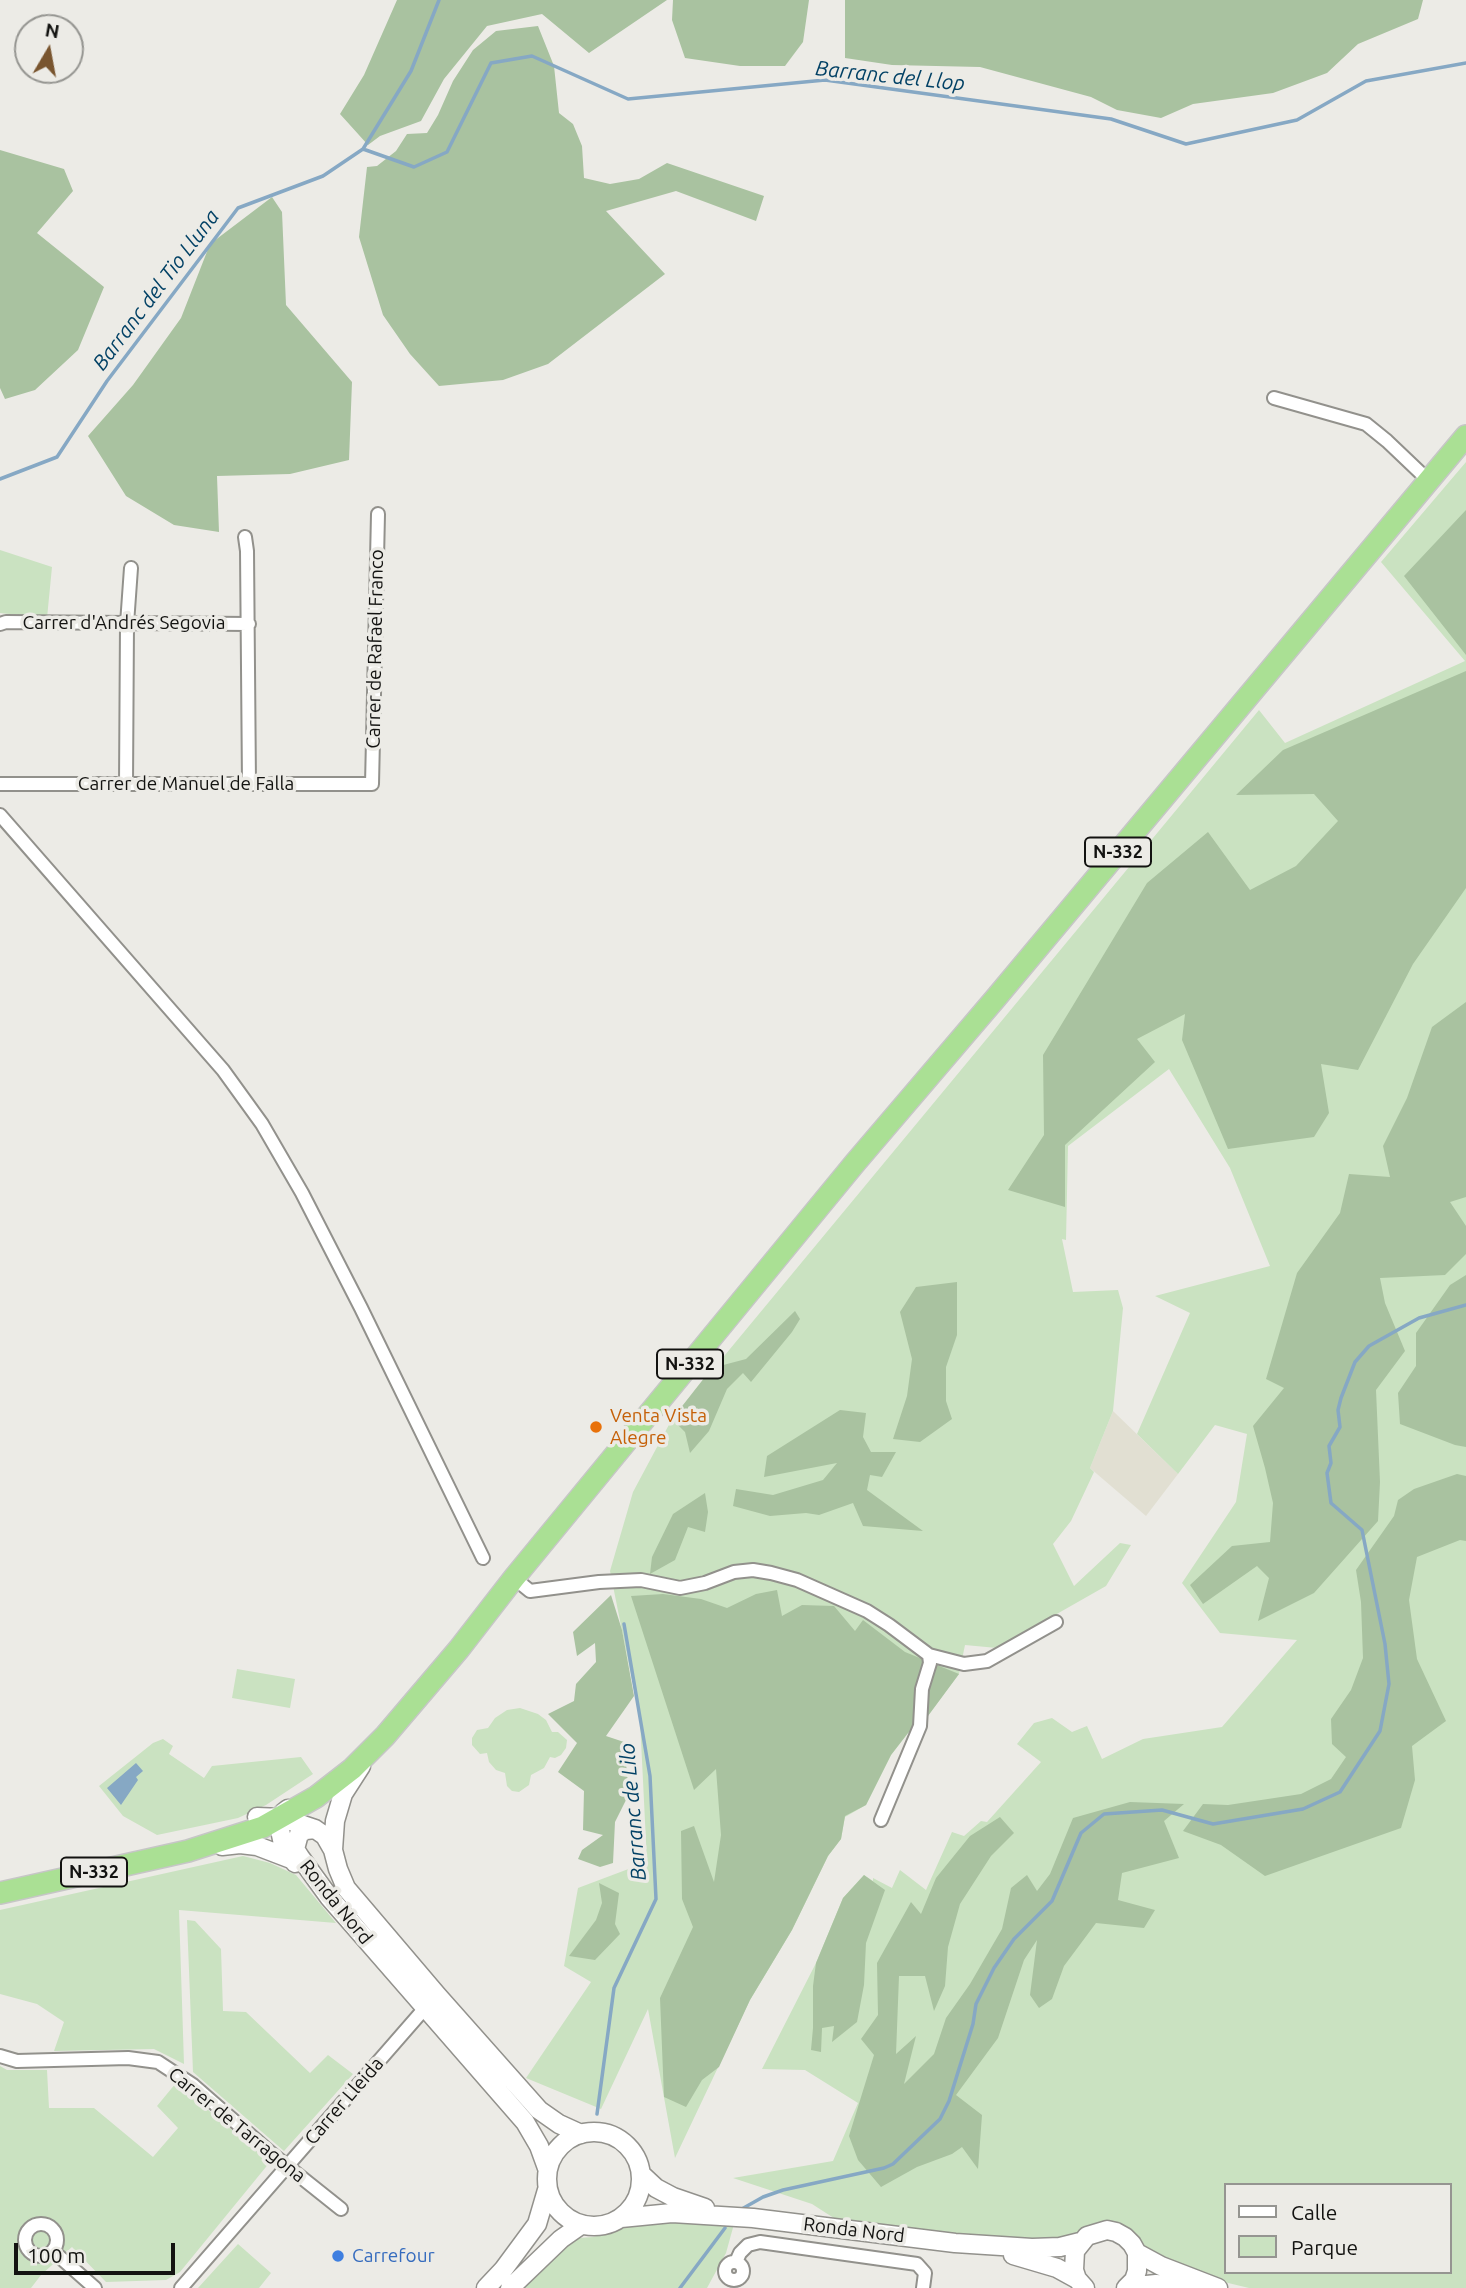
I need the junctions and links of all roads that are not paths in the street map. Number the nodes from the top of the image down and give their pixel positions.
1 (1274, 398) dead end
2 (1466, 436) edge
3 (1429, 481) junction
4 (378, 514) dead end
5 (245, 537) dead end
6 (131, 568) dead end
7 (0, 624) edge
8 (127, 624) junction
9 (248, 624) junction
10 (0, 784) edge
11 (126, 784) junction
12 (249, 784) junction
13 (372, 784) joint
14 (0, 814) edge
15 (483, 1558) dead end
16 (507, 1586) junction
17 (1056, 1622) dead end
18 (929, 1655) junction
19 (385, 1736) junction
20 (305, 1792) junction
21 (257, 1817) junction
22 (282, 1818) junction
23 (881, 1820) dead end
24 (315, 1829) junction
25 (333, 1850) junction
26 (188, 1851) junction
27 (291, 1859) junction
28 (314, 1876) junction
29 (0, 1884) edge
30 (0, 1894) edge
31 (425, 2008) junction
32 (0, 2056) edge
33 (581, 2134) junction
34 (287, 2166) junction
35 (548, 2168) junction
36 (641, 2174) junction
37 (547, 2190) junction
38 (341, 2209) dead end
39 (621, 2218) junction
40 (753, 2218) junction
41 (581, 2225) junction
42 (1080, 2242) junction
43 (955, 2243) junction
44 (53, 2251) dead end
45 (1137, 2253) junction
46 (731, 2284) edge
47 (1081, 2284) edge
48 (1127, 2287) edge
49 (95, 2288) edge
50 (180, 2288) edge
51 (486, 2288) edge
52 (510, 2288) edge
53 (923, 2288) edge
54 (1194, 2288) edge
55 (1218, 2288) edge

1 - 3 street
2 - 3 highway, N-332
3 - 16 highway, N-332
4 - 13 street, Carrer de Rafael Franco
5 - 9 street
6 - 8 street
7 - 8 street, Carrer d'Andrés Segovia
8 - 9 street, Carrer d'Andrés Segovia
8 - 11 street
9 - 12 street
10 - 11 street, Carrer de Manuel de Falla
11 - 12 street, Carrer de Manuel de Falla
12 - 13 street, Carrer de Manuel de Falla
14 - 15 street
16 - 18 street
16 - 19 highway, N-332
16 - 20 highway, N-332
17 - 18 street
18 - 23 street
19 - 22 highway, N-332
19 - 25 main road
20 - 21 highway, N-332
20 - 22 main road
21 - 22 main road
21 - 29 highway, N-332
22 - 24 main road
22 - 26 highway, N-332
22 - 27 main road
24 - 25 main road, Ronda Nord
24 - 28 main road, Ronda Nord
25 - 33 main road, Ronda Nord
26 - 27 main road
26 - 30 highway, N-332
27 - 28 main road
28 - 31 main road, Ronda Nord
31 - 34 street, Carrer Lleida
31 - 35 main road, Ronda Nord
32 - 34 street, Carrer de Tarragona
33 - 35 main road
33 - 36 main road, Ronda Nord
34 - 38 street, Carrer de Tarragona
34 - 50 street, Carrer Lleida
35 - 37 main road, Ronda Nord
36 - 39 main road
36 - 40 main road, Ronda Nord
37 - 41 main road
37 - 51 main road, Ronda Nord
39 - 40 main road, Ronda Nord
39 - 41 main road, Ronda Nord
40 - 43 main road, Ronda Nord
41 - 52 main road
42 - 43 main road, Ronda Nord
42 - 45 main road, Ronda Nord
42 - 47 main road
43 - 47 main road, Ronda Nord
44 - 49 street
45 - 48 main road
45 - 55 main road
46 - 53 street
48 - 54 main road

